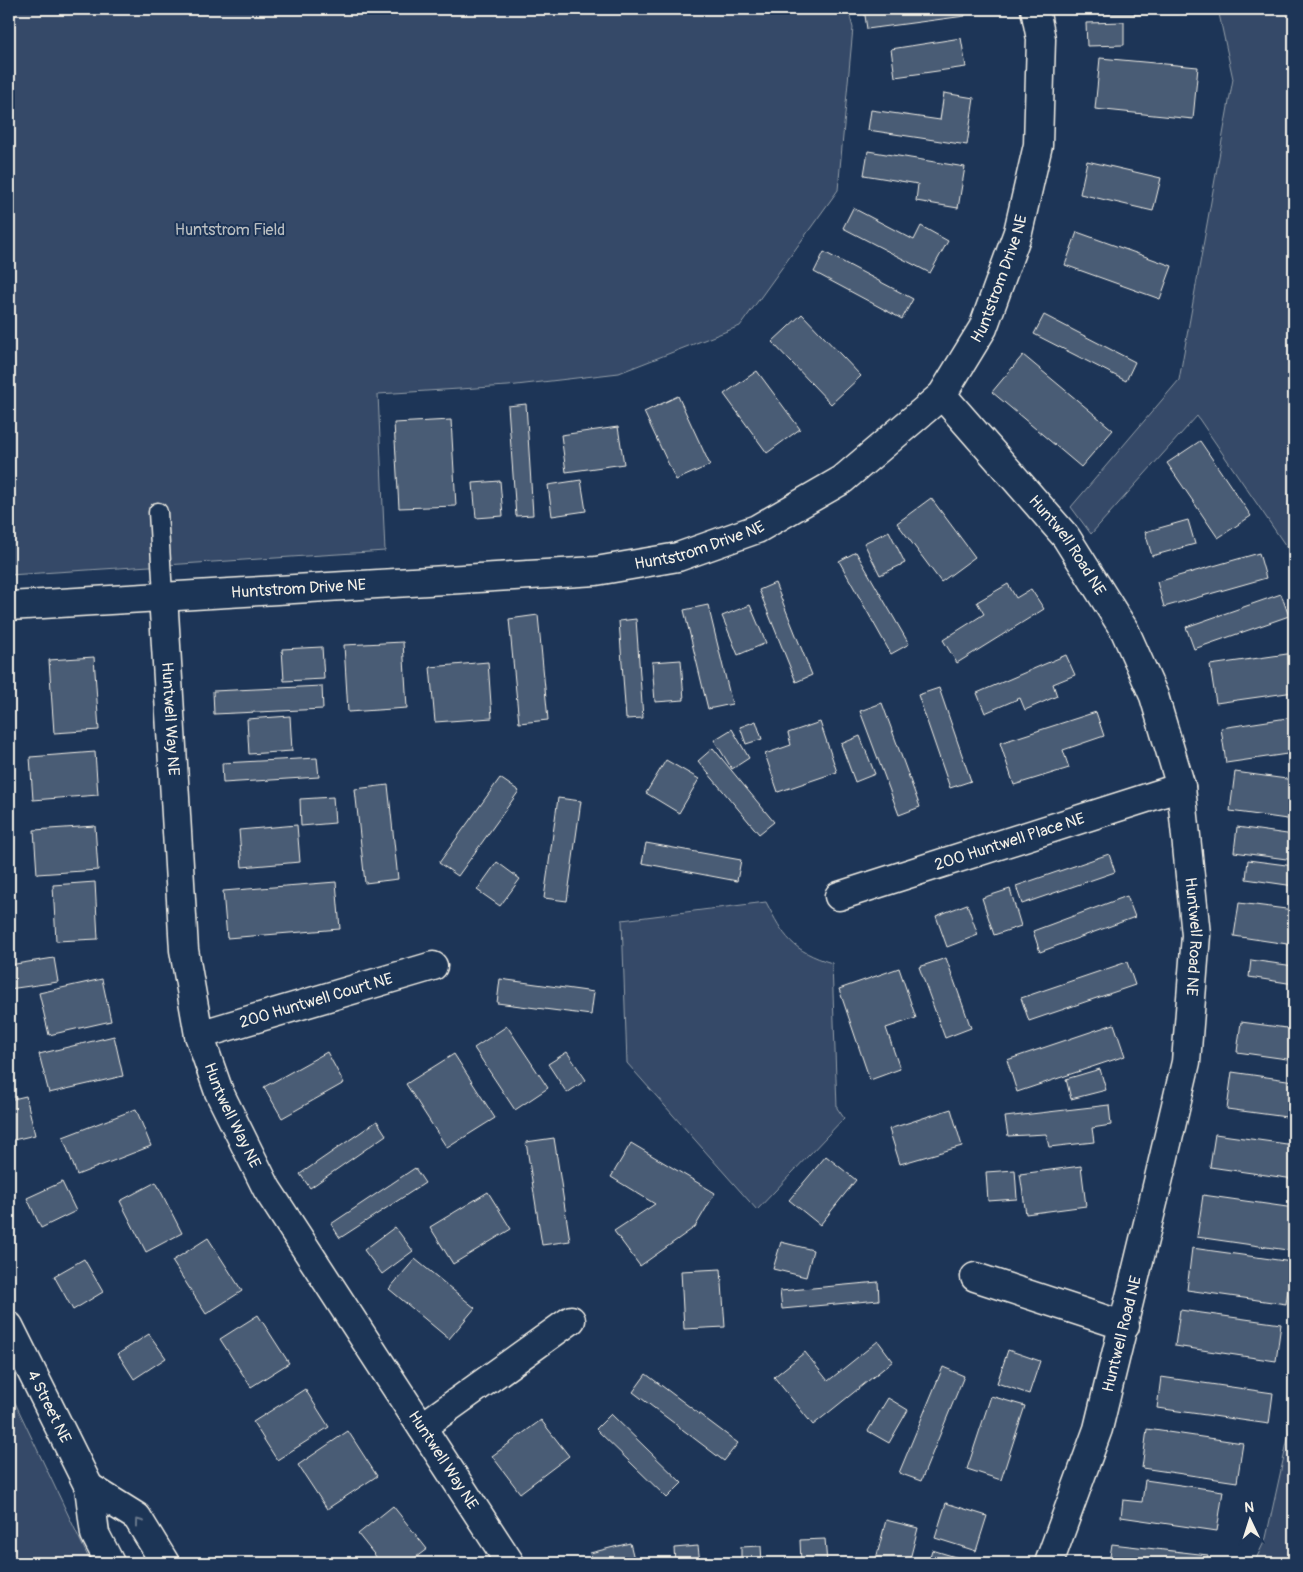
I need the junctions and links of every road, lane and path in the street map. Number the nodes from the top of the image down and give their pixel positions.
1 (1035, 9) edge
2 (942, 395) junction
3 (158, 512) dead end
4 (163, 596) junction
5 (9, 606) edge
6 (1181, 787) junction
7 (839, 896) dead end
8 (433, 966) dead end
9 (199, 1035) junction
10 (975, 1278) dead end
11 (572, 1320) dead end
12 (9, 1326) edge
13 (1124, 1326) junction
14 (422, 1427) junction
15 (89, 1487) junction
16 (110, 1563) edge
17 (165, 1563) edge
18 (510, 1563) edge
19 (1049, 1563) edge

1 - 2 street, Huntstrom Drive NE
2 - 4 street, Huntstrom Drive NE
2 - 6 street, Huntwell Road NE
3 - 4 lane
4 - 5 street, Huntstrom Drive NE
4 - 9 street, Huntwell Way NE
6 - 7 street, 200 Huntwell Place NE
6 - 13 street, Huntwell Road NE
8 - 9 street, 200 Huntwell Court NE
9 - 14 street, Huntwell Way NE
10 - 13 street
11 - 14 street
12 - 15 street, 4 Street NE
13 - 19 street, Huntwell Road NE
14 - 18 street, Huntwell Way NE
15 - 16 street, 4 Street NE
17 -> 15 street

